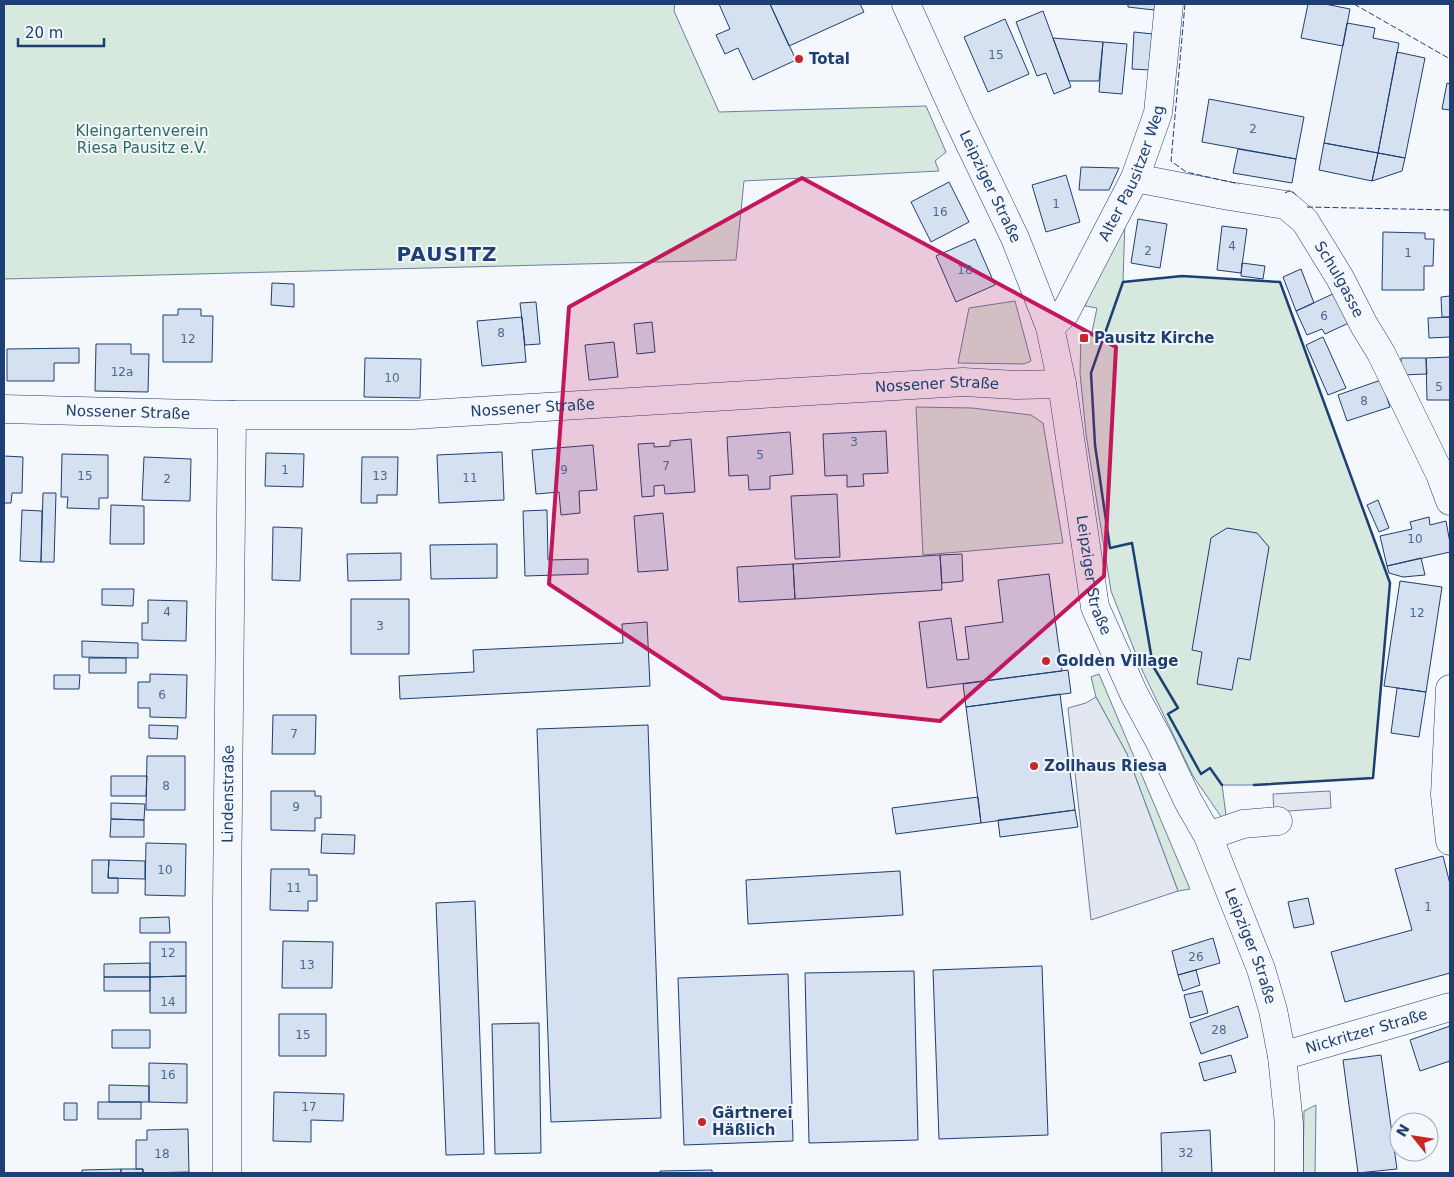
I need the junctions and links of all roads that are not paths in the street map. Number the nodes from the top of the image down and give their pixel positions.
1 (906, 4) edge
2 (1170, 4) edge
3 (1135, 178) junction
4 (1050, 327) junction
5 (1062, 384) junction
6 (4, 409) edge
7 (232, 415) junction
8 (1450, 501) edge
9 (1450, 689) edge
10 (1278, 821) dead end
11 (1208, 836) junction
12 (1450, 841) edge
13 (1450, 1007) edge
14 (1282, 1056) junction
15 (227, 1173) edge
16 (1289, 1173) edge

1 - 4 street, Leipziger Straße
2 - 3 street, Alter Pausitzer Weg
3 - 4 street, Alter Pausitzer Weg
3 - 8 street, Schulgasse
4 - 5 street, Leipziger Straße
5 - 7 street, Nossener Straße
5 - 11 street, Leipziger Straße
6 - 7 street, Nossener Straße
7 - 15 street, Lindenstraße
9 - 12 street
10 - 11 street
11 - 14 street, Leipziger Straße
13 - 14 street, Nickritzer Straße
14 - 16 street, Leipziger Straße

